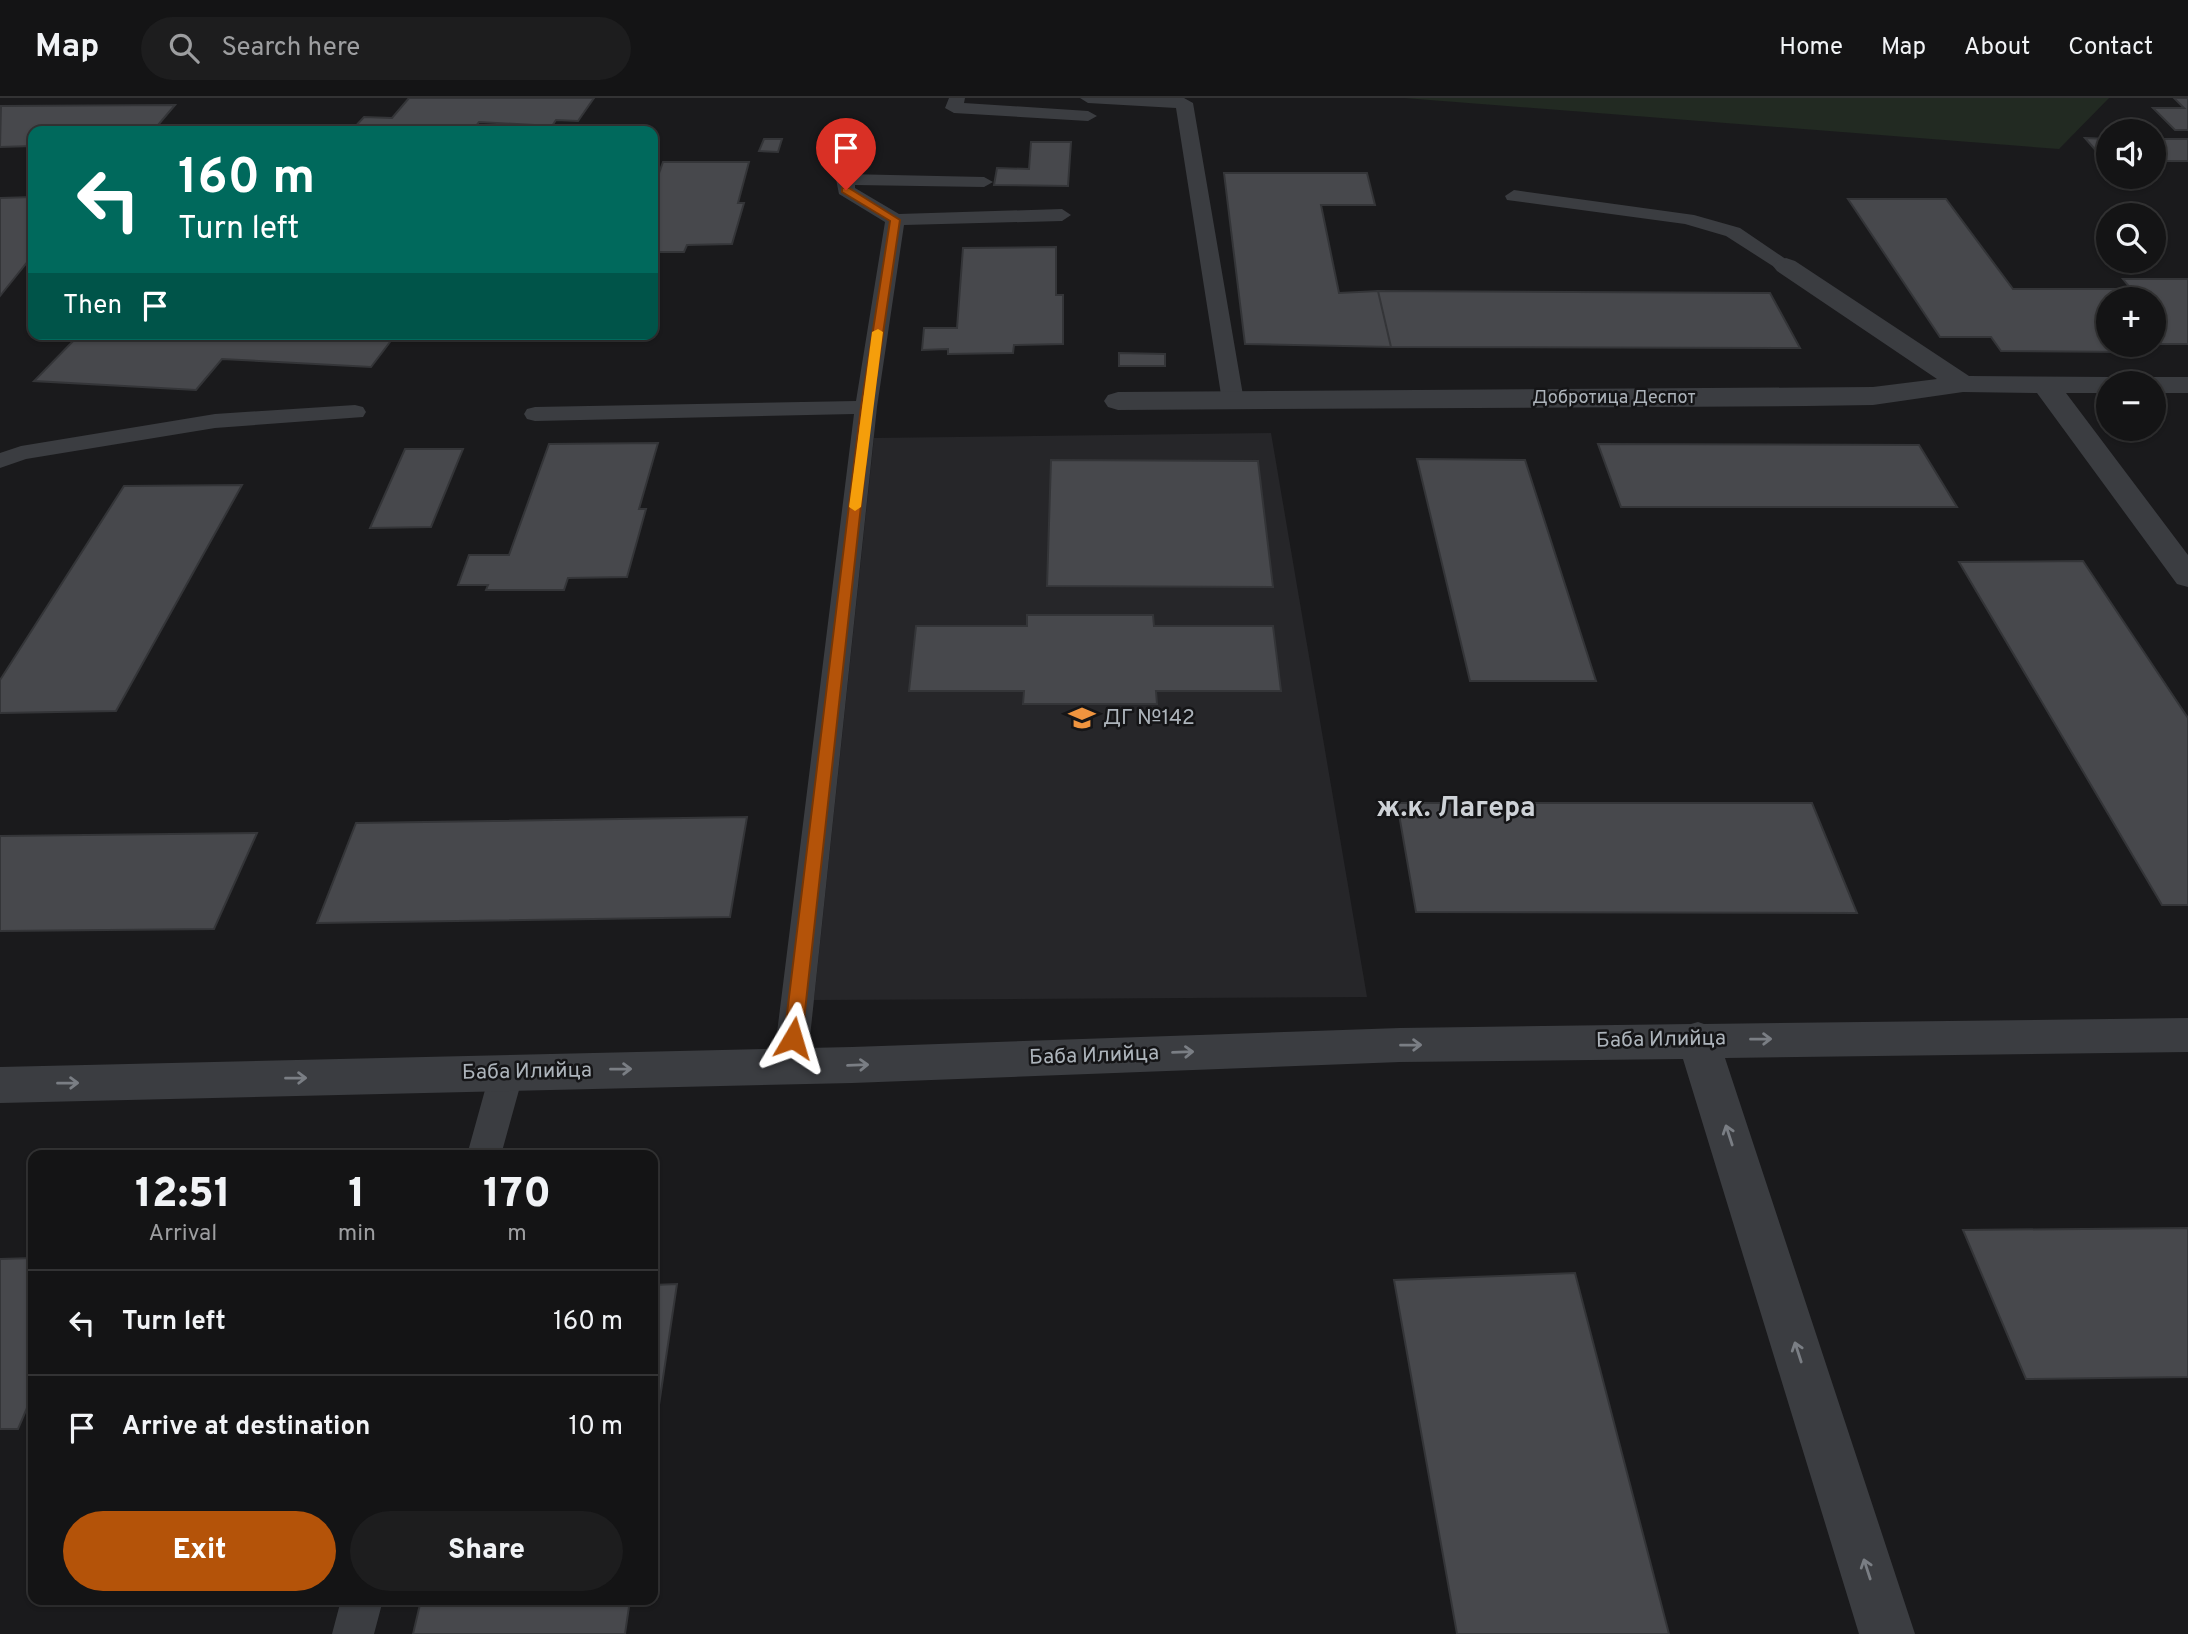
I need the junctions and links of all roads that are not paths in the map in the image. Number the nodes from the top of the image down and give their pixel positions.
1 (957, 98) edge
2 (1088, 107) edge
3 (984, 182) dead end
4 (1514, 196) dead end
5 (1062, 215) dead end
6 (895, 220) junction
7 (1786, 266) joint
8 (1963, 384) junction
9 (2045, 384) junction
10 (2096, 385) edge
11 (2166, 385) edge
12 (2188, 385) edge
13 (1118, 401) dead end
14 (1233, 401) junction
15 (866, 407) junction
16 (355, 412) dead end
17 (535, 414) dead end
18 (0, 461) edge
19 (2188, 577) edge
20 (2188, 1035) edge
21 (1698, 1039) junction
22 (790, 1065) junction
23 (506, 1072) junction
24 (0, 1085) edge
25 (485, 1150) edge
26 (361, 1605) edge
27 (353, 1634) edge
28 (1887, 1634) edge

1 - 2 lane
2 - 14 lane
3 - 6 lane
4 - 7 lane
5 - 6 lane
6 - 15 lane
7 - 8 street
8 - 9 street, Добротица Деспот
8 - 14 street, Добротица Деспот
9 - 10 street, Добротица Деспот
9 - 19 street
11 - 12 street
13 - 14 street, Добротица Деспот
15 - 17 lane
15 - 22 lane
16 - 18 lane
21 -> 20 street, Баба Илийца
22 -> 21 street, Баба Илийца
28 -> 21 street
23 -> 22 street, Баба Илийца
24 -> 23 street, Баба Илийца
23 - 25 lane
26 - 27 lane

